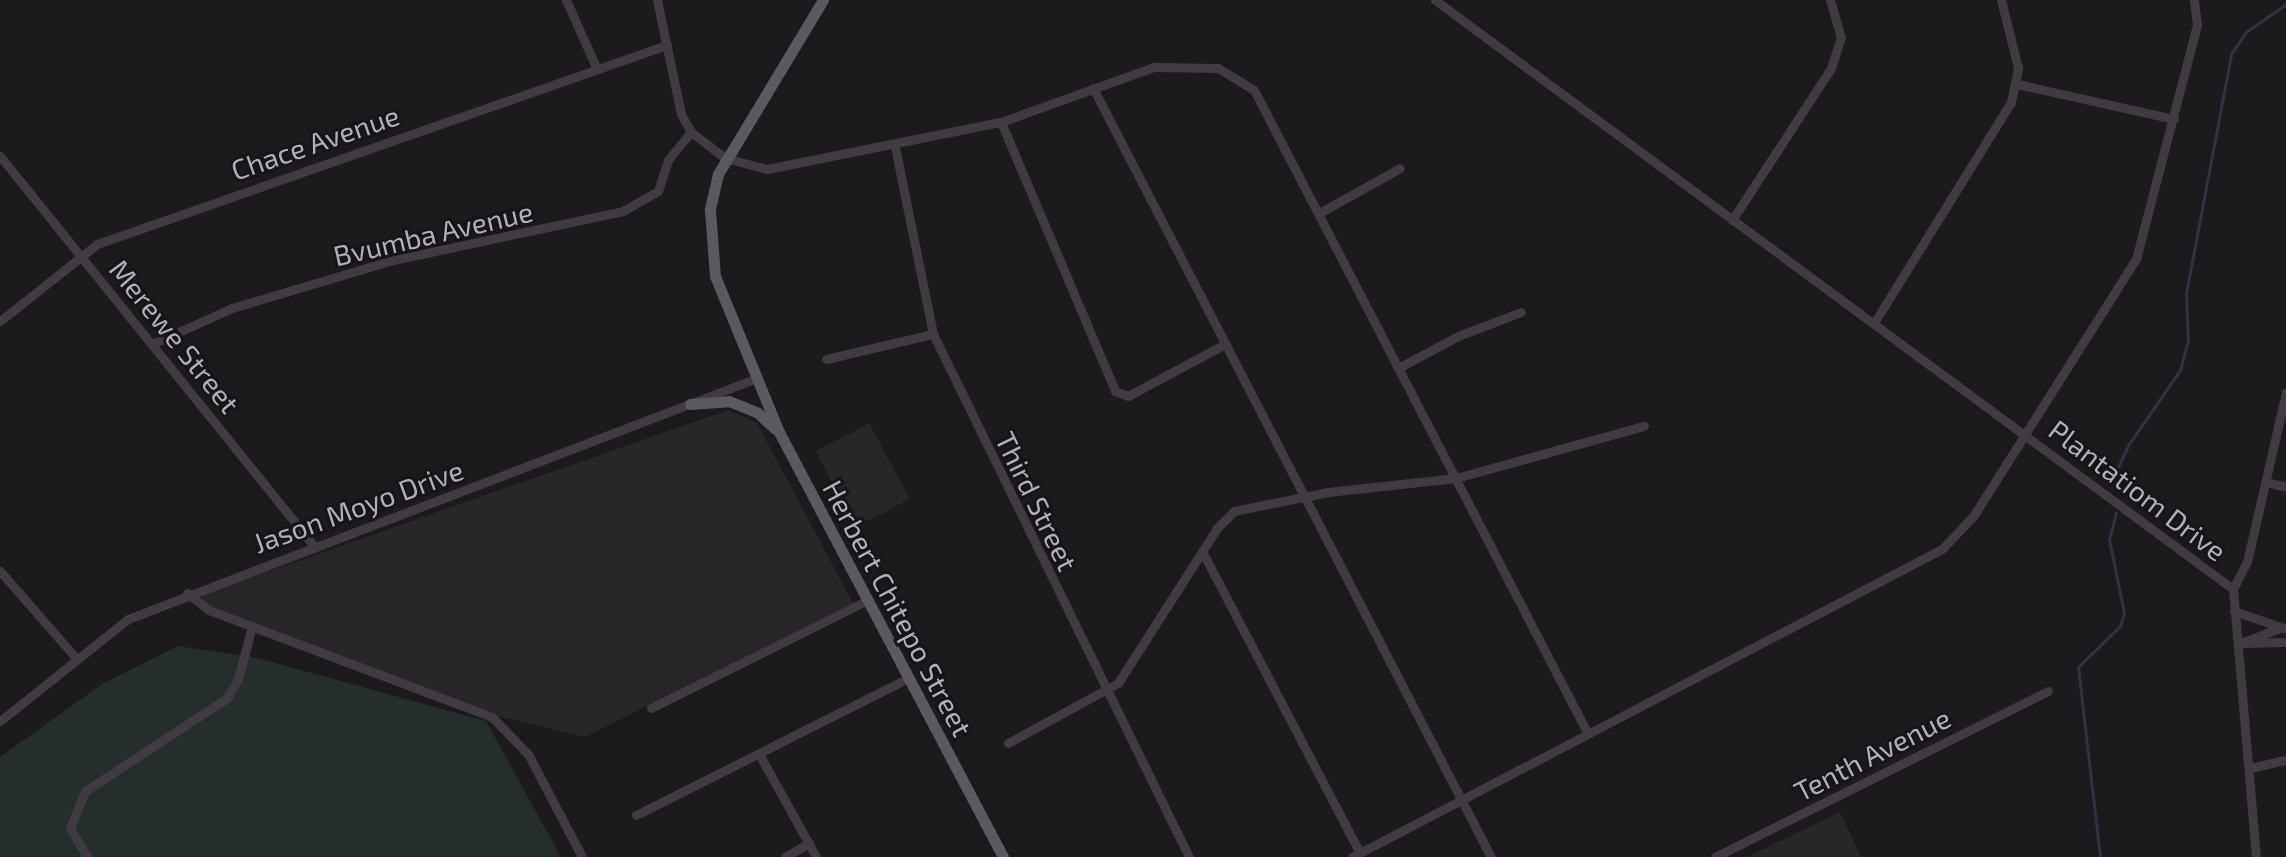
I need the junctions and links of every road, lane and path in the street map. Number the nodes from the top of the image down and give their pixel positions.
1 (566, 0) edge
2 (657, 0) edge
3 (823, 0) edge
4 (1435, 0) edge
5 (1830, 0) edge
6 (2001, 0) edge
7 (2194, 0) edge
8 (667, 45) junction
9 (597, 69) junction
10 (2017, 84) junction
11 (1093, 88) junction
12 (2174, 119) junction
13 (1001, 122) junction
14 (691, 132) junction
15 (895, 147) junction
16 (0, 156) edge
17 (725, 158) junction
18 (1400, 168) dead end
19 (1321, 212) junction
20 (1732, 220) junction
21 (81, 255) junction
22 (1521, 312) dead end
23 (0, 321) edge
24 (1874, 323) junction
25 (933, 334) junction
26 (152, 344) junction
27 (1225, 344) junction
28 (826, 359) dead end
29 (1400, 367) junction
30 (757, 378) junction
31 (2286, 392) edge
32 (690, 404) junction
33 (1644, 426) dead end
34 (779, 432) junction
35 (2028, 434) junction
36 (1456, 478) junction
37 (2266, 482) junction
38 (2286, 487) edge
39 (1307, 499) junction
40 (314, 546) junction
41 (1202, 551) junction
42 (0, 571) edge
43 (2233, 589) junction
44 (187, 593) junction
45 (868, 600) junction
46 (2234, 611) junction
47 (252, 626) junction
48 (2285, 629) edge
49 (2286, 642) edge
50 (2241, 643) junction
51 (76, 658) junction
52 (908, 678) junction
53 (2048, 691) dead end
54 (1106, 692) junction
55 (651, 708) dead end
56 (0, 721) edge
57 (1588, 734) junction
58 (1008, 743) dead end
59 (759, 754) junction
60 (2286, 760) edge
61 (2250, 768) junction
62 (1462, 800) junction
63 (636, 815) dead end
64 (809, 843) junction
65 (1356, 855) edge
66 (87, 857) edge
67 (582, 857) edge
68 (785, 857) edge
69 (816, 857) edge
70 (1003, 857) edge
71 (1189, 857) edge
72 (1491, 857) edge
73 (1715, 857) edge
74 (2256, 857) edge

1 - 9 street
2 - 8 street
3 - 17 main road, Herbert Chitepo Street
4 - 20 street
5 - 20 street
6 - 10 street
7 - 12 street, Plantatiom Drive
8 - 9 street, Chace Avenue
8 - 14 street
9 - 21 street, Chace Avenue
10 - 12 street
10 - 24 street
11 - 13 street
11 - 19 street
11 - 27 street
12 - 35 street, Plantatiom Drive
13 - 15 street
13 - 27 street
14 - 17 street
14 - 26 street, Bvumba Avenue
15 - 17 street
15 - 25 street, Third Street
16 - 21 street, Merewe Street
17 - 30 main road, Herbert Chitepo Street
18 - 19 street
19 - 29 street
20 - 24 street
21 - 23 street, Chace Avenue
21 - 26 street, Merewe Street
22 - 29 street
24 - 35 street
25 - 28 street
25 - 54 street, Third Street
26 - 40 street, Merewe Street
27 - 39 street
29 - 36 street
30 - 32 street, Jason Moyo Drive
30 - 34 main road, Herbert Chitepo Street
31 - 37 street
32 - 34 main road
32 - 40 street, Jason Moyo Drive
33 - 36 street
34 - 45 main road, Herbert Chitepo Street
35 - 43 street, Plantatiom Drive
35 - 57 street
36 - 39 street
36 - 57 street
37 - 38 street
37 - 43 street
39 - 41 street
39 - 62 street
40 - 44 street, Jason Moyo Drive
41 - 54 street
41 - 65 street
42 - 51 street
43 - 46 street, Plantatiom Drive
44 - 47 street
44 - 51 street, Jason Moyo Drive
45 - 52 main road, Herbert Chitepo Street
45 - 55 street
46 - 48 street
46 - 50 street, Plantatiom Drive
47 - 66 street
47 - 67 street
48 - 50 street
49 - 50 street
50 - 61 street, Plantatiom Drive
51 - 56 street, Jason Moyo Drive
52 - 59 street
52 - 70 main road, Herbert Chitepo Street
53 - 73 street, Tenth Avenue
54 - 58 street
54 - 71 street, Third Street
57 - 62 street
59 - 63 street
59 - 64 street
60 - 61 street
61 - 74 street, Plantatiom Drive
62 - 65 street
62 - 72 street
64 - 68 street
64 - 69 street

